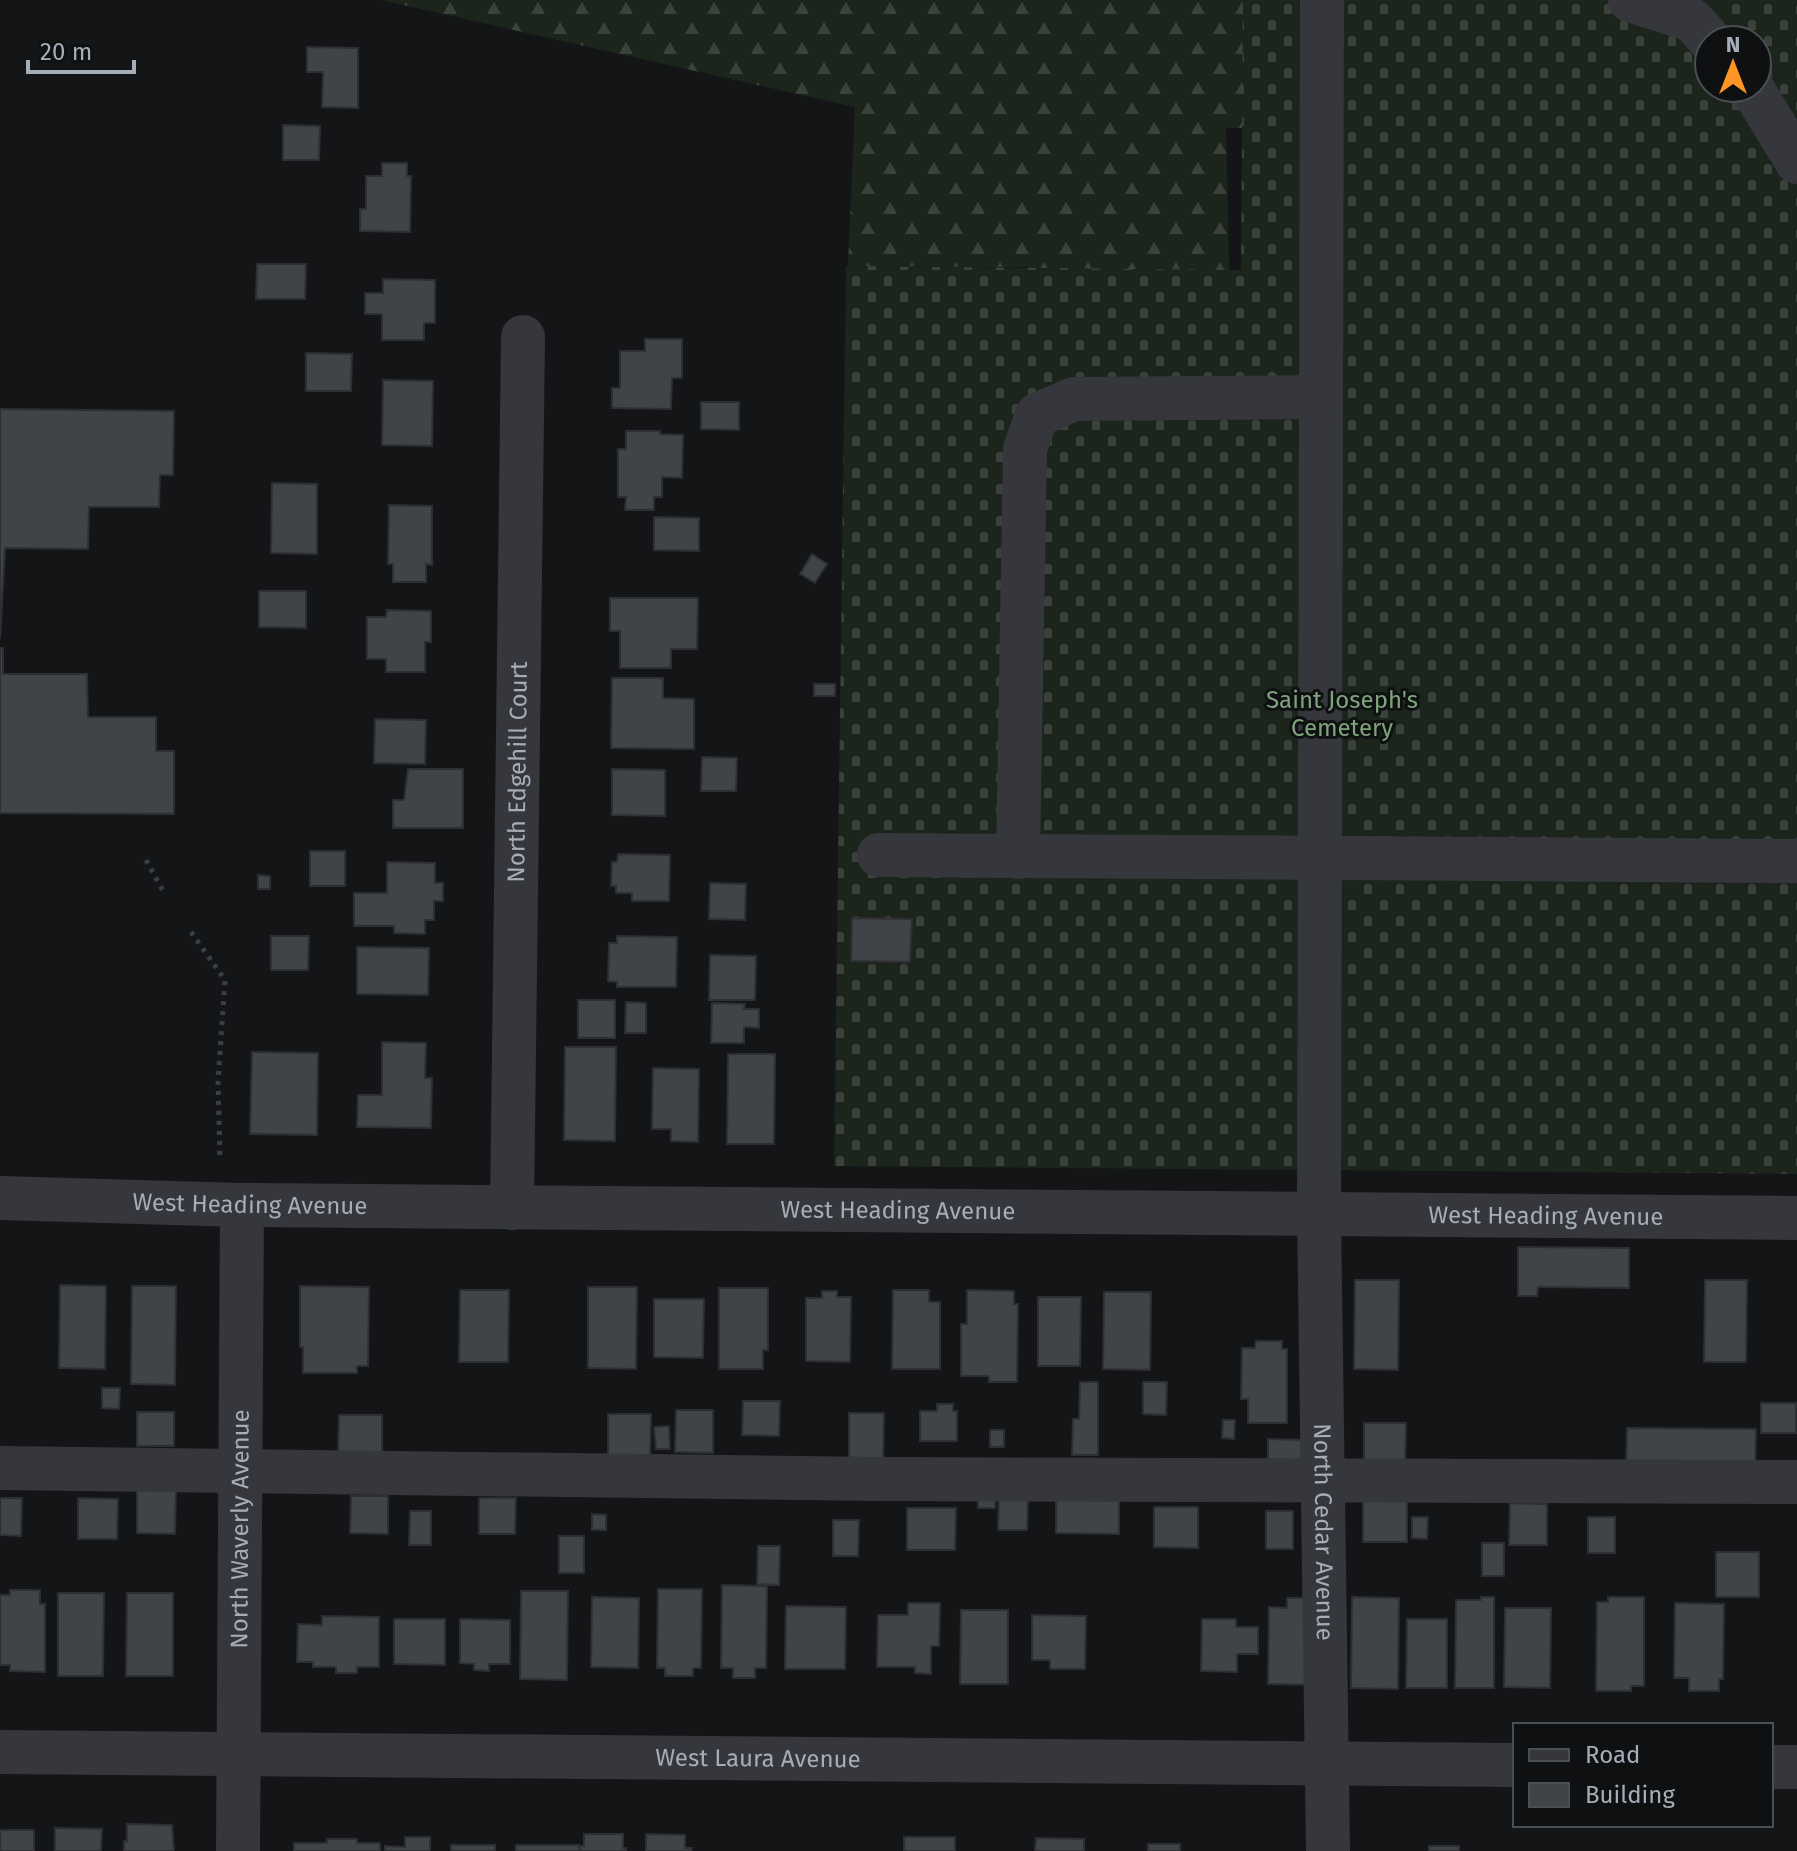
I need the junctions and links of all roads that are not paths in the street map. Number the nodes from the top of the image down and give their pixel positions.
1 (1322, 0) edge
2 (1630, 0) edge
3 (1696, 24) edge
4 (1762, 104) edge
5 (1797, 162) edge
6 (523, 337) dead end
7 (1321, 397) junction
8 (879, 855) dead end
9 (1018, 857) junction
10 (1320, 860) junction
11 (1797, 861) edge
12 (0, 1198) edge
13 (242, 1205) junction
14 (512, 1208) junction
15 (1319, 1214) junction
16 (1797, 1218) edge
17 (0, 1468) edge
18 (239, 1470) junction
19 (1324, 1479) junction
20 (1797, 1482) edge
21 (0, 1752) edge
22 (237, 1754) junction
23 (1329, 1763) junction
24 (1513, 1765) edge
25 (1773, 1767) edge
26 (1797, 1767) edge
27 (238, 1851) edge
28 (1328, 1851) edge

1 - 7 street, North Cedar Avenue
2 - 3 street
4 - 5 street
6 - 14 street, North Edgehill Court
7 - 9 street
7 - 10 street, North Cedar Avenue
8 - 9 street
9 - 10 street
10 - 11 street
10 - 15 street, North Cedar Avenue
12 - 13 street, West Heading Avenue
13 - 14 street, West Heading Avenue
13 - 18 street, North Waverly Avenue
14 - 15 street, West Heading Avenue
15 - 16 street, West Heading Avenue
15 - 19 street, North Cedar Avenue
17 - 18 street
18 - 19 street
18 - 22 street, North Waverly Avenue
19 - 20 street
19 - 23 street, North Cedar Avenue
21 - 22 street, West Laura Avenue
22 - 23 street, West Laura Avenue
22 - 27 street, North Waverly Avenue
23 - 24 street, West Laura Avenue
23 - 28 street, North Cedar Avenue
25 - 26 street

